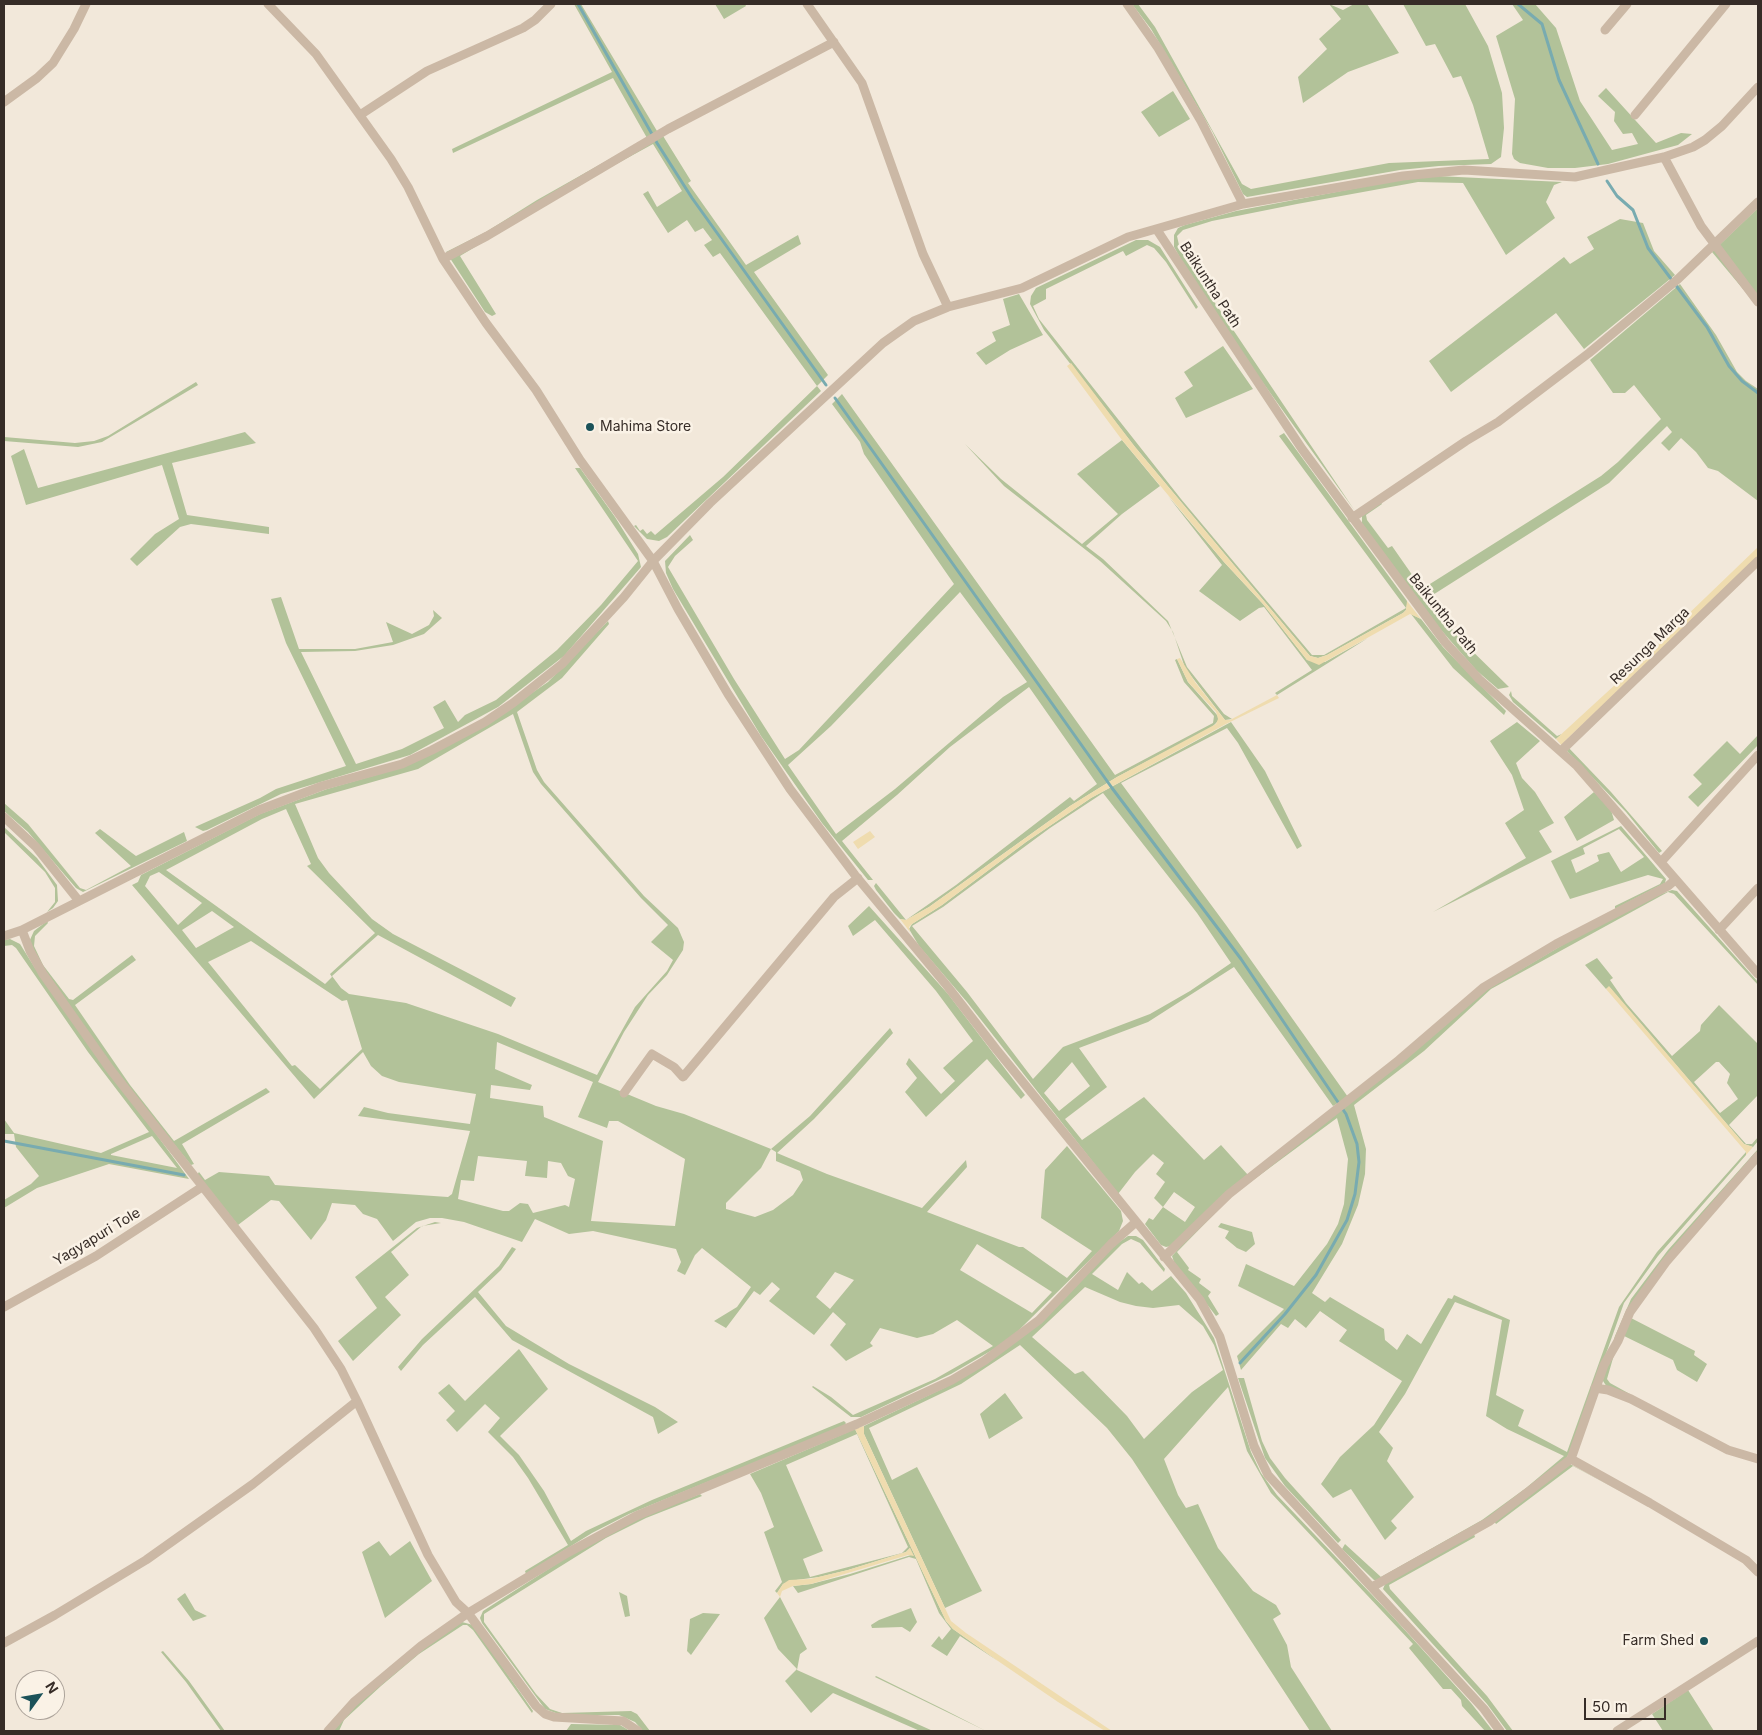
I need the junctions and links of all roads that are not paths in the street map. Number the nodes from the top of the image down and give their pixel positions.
1 (86, 4) edge
2 (268, 4) edge
3 (551, 4) edge
4 (807, 4) edge
5 (1127, 4) edge
6 (1627, 4) edge
7 (1726, 4) edge
8 (1605, 30) dead end
9 (834, 42) junction
10 (1758, 87) edge
11 (4, 102) edge
12 (360, 115) junction
13 (1635, 115) dead end
14 (1664, 156) junction
15 (1758, 202) edge
16 (1243, 204) junction
17 (1157, 230) junction
18 (1714, 245) junction
19 (443, 259) junction
20 (1758, 302) edge
21 (948, 307) junction
22 (1352, 518) junction
23 (653, 561) junction
24 (1758, 561) edge
25 (1561, 750) junction
26 (1758, 754) edge
27 (4, 817) edge
28 (1661, 862) junction
29 (858, 878) junction
30 (1675, 880) junction
31 (1758, 888) edge
32 (79, 900) junction
33 (22, 930) junction
34 (1719, 930) junction
35 (4, 936) edge
36 (1758, 974) edge
37 (624, 1093) dead end
38 (1758, 1156) edge
39 (202, 1187) junction
40 (1136, 1222) junction
41 (1164, 1257) junction
42 (4, 1307) edge
43 (1595, 1388) junction
44 (357, 1401) junction
45 (1758, 1458) edge
46 (1571, 1459) junction
47 (1758, 1572) edge
48 (1372, 1587) junction
49 (468, 1613) junction
50 (4, 1642) edge
51 (1758, 1642) edge
52 (328, 1731) edge
53 (638, 1731) edge
54 (1500, 1731) edge
55 (1617, 1731) edge

1 - 11 street
2 - 12 street
3 - 12 street
4 - 9 street
5 - 16 street
6 - 8 street
7 - 13 street
9 - 19 street
9 - 21 street
10 - 14 street
12 - 19 street
14 - 16 street
14 - 18 street
15 - 18 street
16 - 17 street
17 - 21 street
17 - 22 street, Baikuntha Path
18 - 20 street
18 - 22 street
19 - 23 street
21 - 23 street
22 - 25 street, Baikuntha Path
23 - 29 street
23 - 32 street
24 - 25 street, Resunga Marga
25 - 28 street, Baikuntha Path
26 - 28 street
27 - 32 street
28 - 30 street, Baikuntha Path
29 - 37 street
29 - 40 street
30 - 34 street, Baikuntha Path
30 - 41 street
31 - 34 street
32 - 33 street
33 - 35 street
33 - 39 street
34 - 36 street, Baikuntha Path
38 - 43 street
39 - 42 street, Yagyapuri Tole
39 - 44 street
40 - 41 street
40 - 49 street
41 - 48 street
43 - 45 street
43 - 46 street
44 - 49 street
44 - 50 street
46 - 47 street
46 - 48 street
48 - 54 street
49 - 52 street
49 - 53 street
51 - 55 street

